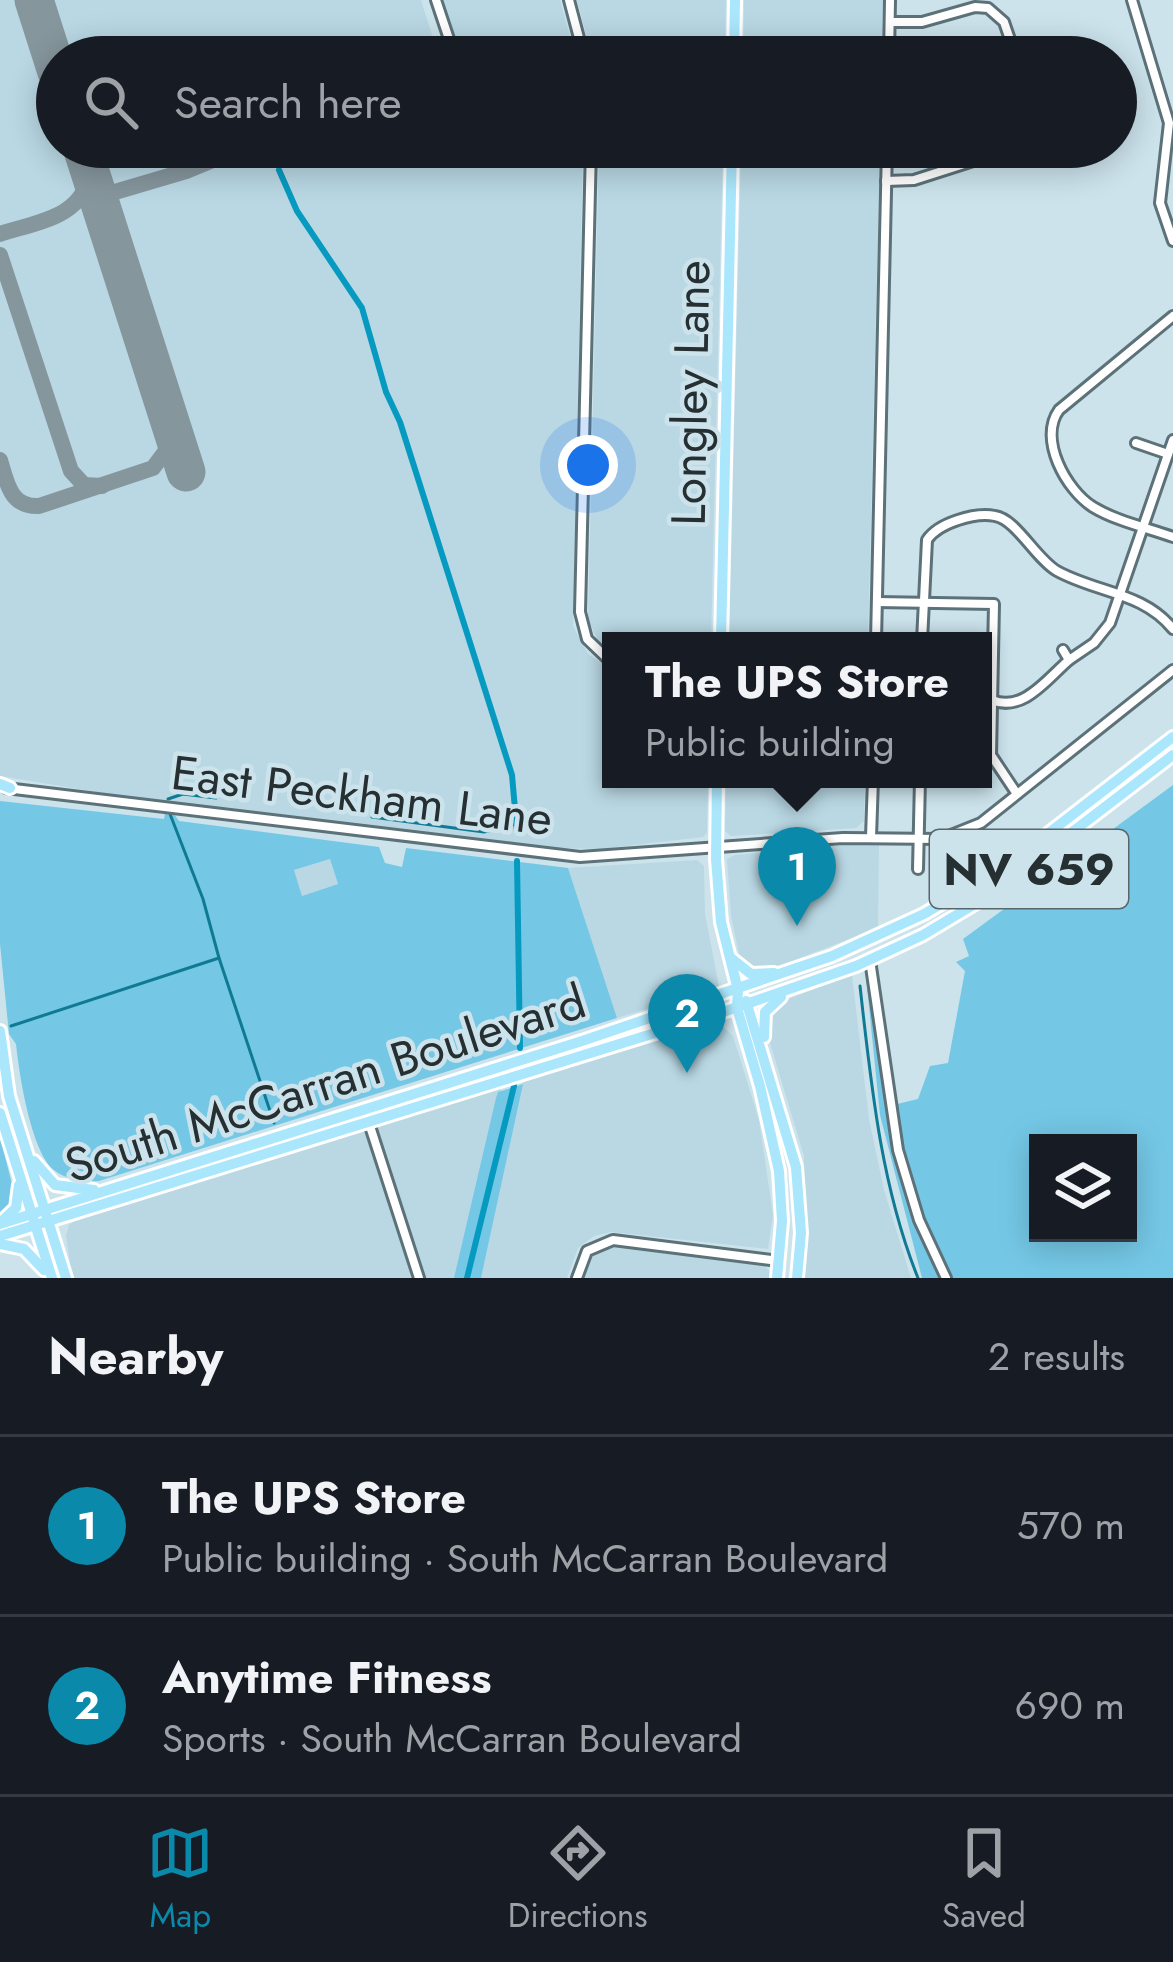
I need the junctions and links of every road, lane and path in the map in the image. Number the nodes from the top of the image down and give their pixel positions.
1 (436, 0) edge
2 (569, 0) edge
3 (735, 0) edge
4 (890, 0) edge
5 (1132, 0) edge
6 (890, 22) junction
7 (448, 36) edge
8 (578, 36) edge
9 (734, 36) edge
10 (890, 36) edge
11 (1009, 36) edge
12 (591, 168) edge
13 (732, 168) edge
14 (886, 168) edge
15 (951, 168) edge
16 (1168, 178) edge
17 (886, 181) junction
18 (1173, 242) edge
19 (1172, 318) edge
20 (1173, 440) edge
21 (1136, 443) dead end
22 (1168, 454) junction
23 (1143, 526) junction
24 (1173, 537) edge
25 (1120, 594) junction
26 (877, 602) junction
27 (923, 603) junction
28 (1173, 629) edge
29 (721, 632) edge
30 (876, 632) edge
31 (922, 632) edge
32 (1063, 650) dead end
33 (602, 653) edge
34 (1069, 660) junction
35 (1173, 670) edge
36 (992, 700) junction
37 (1173, 736) edge
38 (1173, 755) edge
39 (3, 788) edge
40 (717, 788) edge
41 (873, 788) edge
42 (920, 788) edge
43 (1017, 794) junction
44 (871, 837) junction
45 (919, 838) junction
46 (716, 846) junction
47 (918, 869) dead end
48 (728, 954) junction
49 (870, 960) junction
50 (800, 969) junction
51 (800, 987) junction
52 (737, 990) junction
53 (743, 1006) junction
54 (703, 1018) junction
55 (0, 1030) edge
56 (469, 1077) junction
57 (778, 1099) junction
58 (0, 1113) edge
59 (767, 1113) junction
60 (368, 1120) junction
61 (20, 1133) junction
62 (777, 1156) junction
63 (18, 1172) junction
64 (115, 1187) junction
65 (75, 1212) junction
66 (40, 1217) junction
67 (0, 1223) edge
68 (0, 1240) edge
69 (779, 1261) junction
70 (799, 1263) junction
71 (62, 1264) junction
72 (50, 1278) edge
73 (66, 1278) edge
74 (419, 1278) edge
75 (577, 1278) edge
76 (777, 1278) edge
77 (793, 1278) edge
78 (946, 1278) edge

1 - 7 street
2 - 8 street
3 - 9 main road
4 - 6 street
5 - 16 street
6 - 10 street
6 - 11 street
12 - 33 street
13 - 29 main road, Longley Lane
14 - 17 street
15 - 17 street
16 - 18 street
17 - 26 street
19 - 23 street
20 - 22 street
21 - 22 street
22 - 23 street
23 - 24 street
23 - 25 street
25 - 27 street
25 - 28 street
25 - 34 street
26 - 27 street
26 - 30 street
27 - 31 street
27 - 36 street
32 - 34 street
34 - 36 street
35 - 43 street, East Peckham Lane
36 - 43 street
37 - 50 main road, South McCarran Boulevard / NV 659
38 - 49 main road, South McCarran Boulevard / NV 659
39 - 46 street, East Peckham Lane
40 - 46 main road
41 - 44 street
42 - 45 street
43 - 45 street, East Peckham Lane
44 - 45 street, East Peckham Lane
44 - 46 street, East Peckham Lane
45 - 47 street
46 - 48 main road
48 - 50 main road
48 - 52 main road
49 - 51 main road, South McCarran Boulevard / NV 659
49 - 78 street
50 - 52 main road, South McCarran Boulevard / NV 659
51 - 53 main road, South McCarran Boulevard / NV 659
51 - 57 main road
52 - 53 main road
52 - 56 main road, South McCarran Boulevard / NV 659
53 - 54 main road, South McCarran Boulevard / NV 659
53 - 57 main road
53 - 59 main road
54 - 59 main road
54 - 60 main road, South McCarran Boulevard / NV 659
55 - 61 main road
56 - 60 main road
56 - 64 main road, South McCarran Boulevard / NV 659
57 - 70 main road
58 - 63 main road
59 - 62 main road
60 - 65 main road, South McCarran Boulevard / NV 659
60 - 74 street
61 - 64 main road
61 - 66 main road
62 - 69 main road
62 - 70 main road
63 - 66 main road
63 - 67 main road
64 - 66 main road, South McCarran Boulevard / NV 659
65 - 66 main road, South McCarran Boulevard / NV 659
65 - 71 main road
66 - 67 main road, South McCarran Boulevard / NV 659
66 - 68 main road, South McCarran Boulevard / NV 659
66 - 71 main road
66 - 72 main road
68 - 72 main road
69 - 75 street
69 - 76 main road
69 - 77 main road
70 - 77 main road
71 - 73 main road

